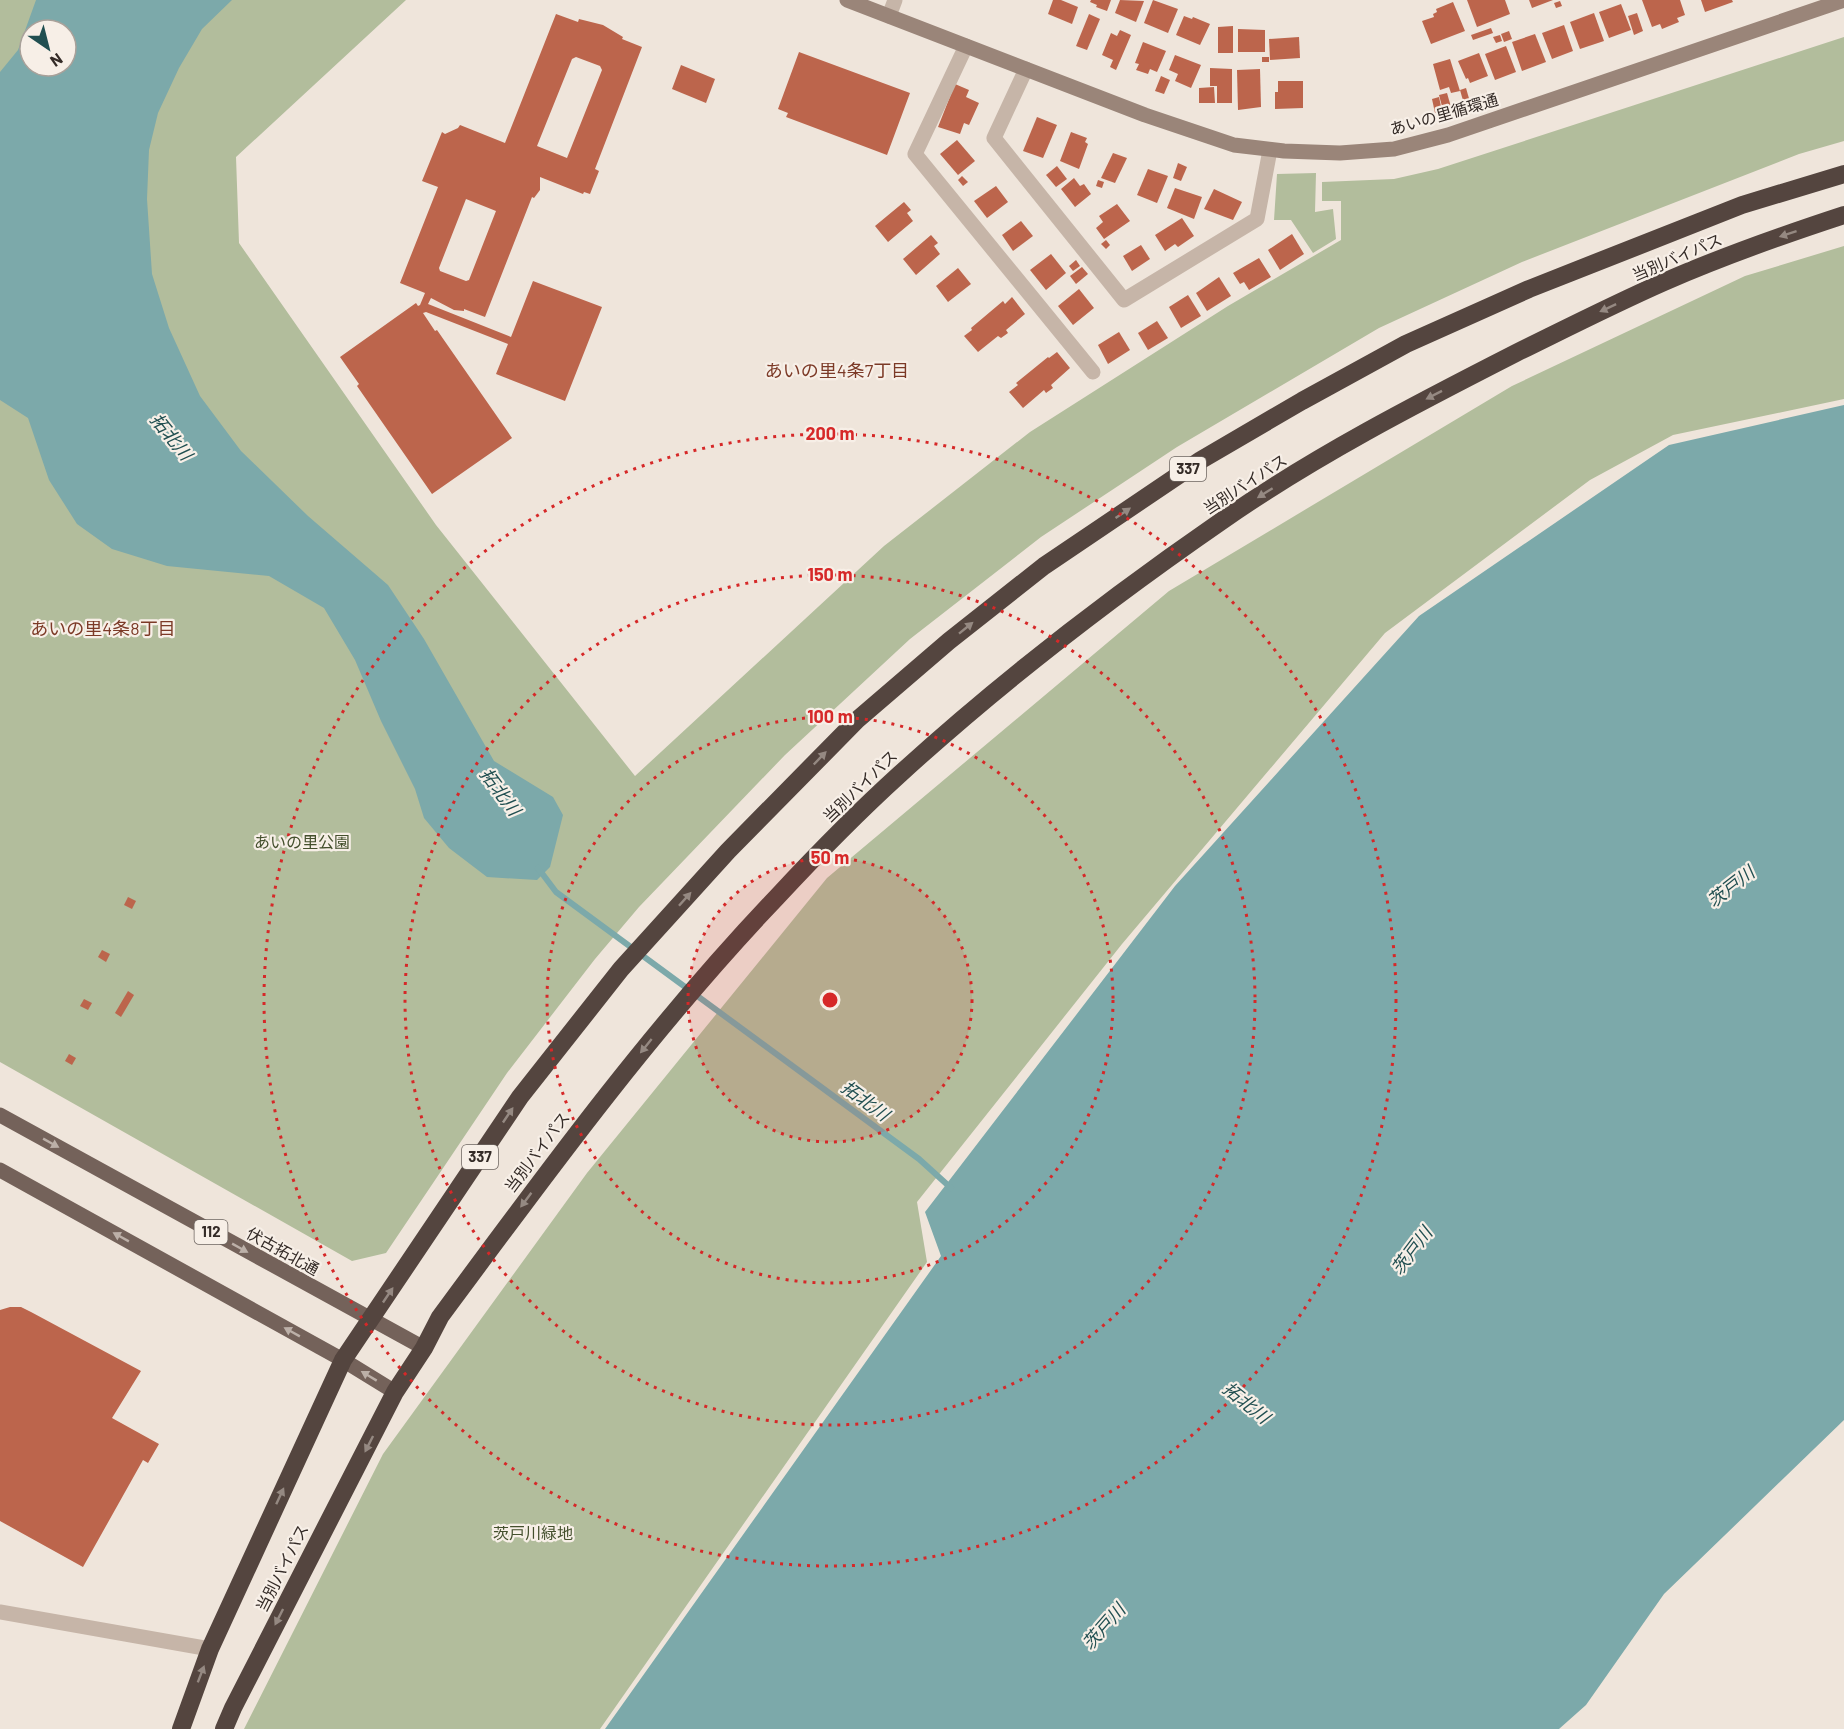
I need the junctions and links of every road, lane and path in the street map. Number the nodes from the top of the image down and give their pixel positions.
1 (847, 0) edge
2 (895, 0) edge
3 (1844, 0) edge
4 (889, 16) junction
5 (966, 46) junction
6 (1026, 69) junction
7 (1270, 150) junction
8 (1844, 174) edge
9 (1844, 216) edge
10 (1093, 372) dead end
11 (0, 1114) edge
12 (0, 1170) edge
13 (371, 1320) junction
14 (424, 1348) junction
15 (343, 1360) junction
16 (395, 1392) junction
17 (0, 1612) edge
18 (210, 1649) junction
19 (180, 1729) edge
20 (224, 1729) edge

1 - 4 street, あいの里循環通
2 - 4 street
3 - 7 street, あいの里循環通
4 - 5 street, あいの里循環通
5 - 6 street, あいの里循環通
5 - 10 street
6 - 7 street, あいの里循環通
6 - 7 street
13 -> 8 highway, 当別バイパス / 337
9 -> 14 highway, 当別バイパス
11 -> 13 main road, 伏古拓北通 / 112
15 -> 12 main road
13 - 14 main road, 伏古拓北通 / 112
13 - 15 highway, 当別バイパス / 337
14 - 16 highway, 当別バイパス
16 -> 15 main road
18 -> 15 highway, 当別バイパス / 337
16 -> 20 highway, 当別バイパス
17 - 18 street
19 -> 18 highway, 当別バイパス / 337

